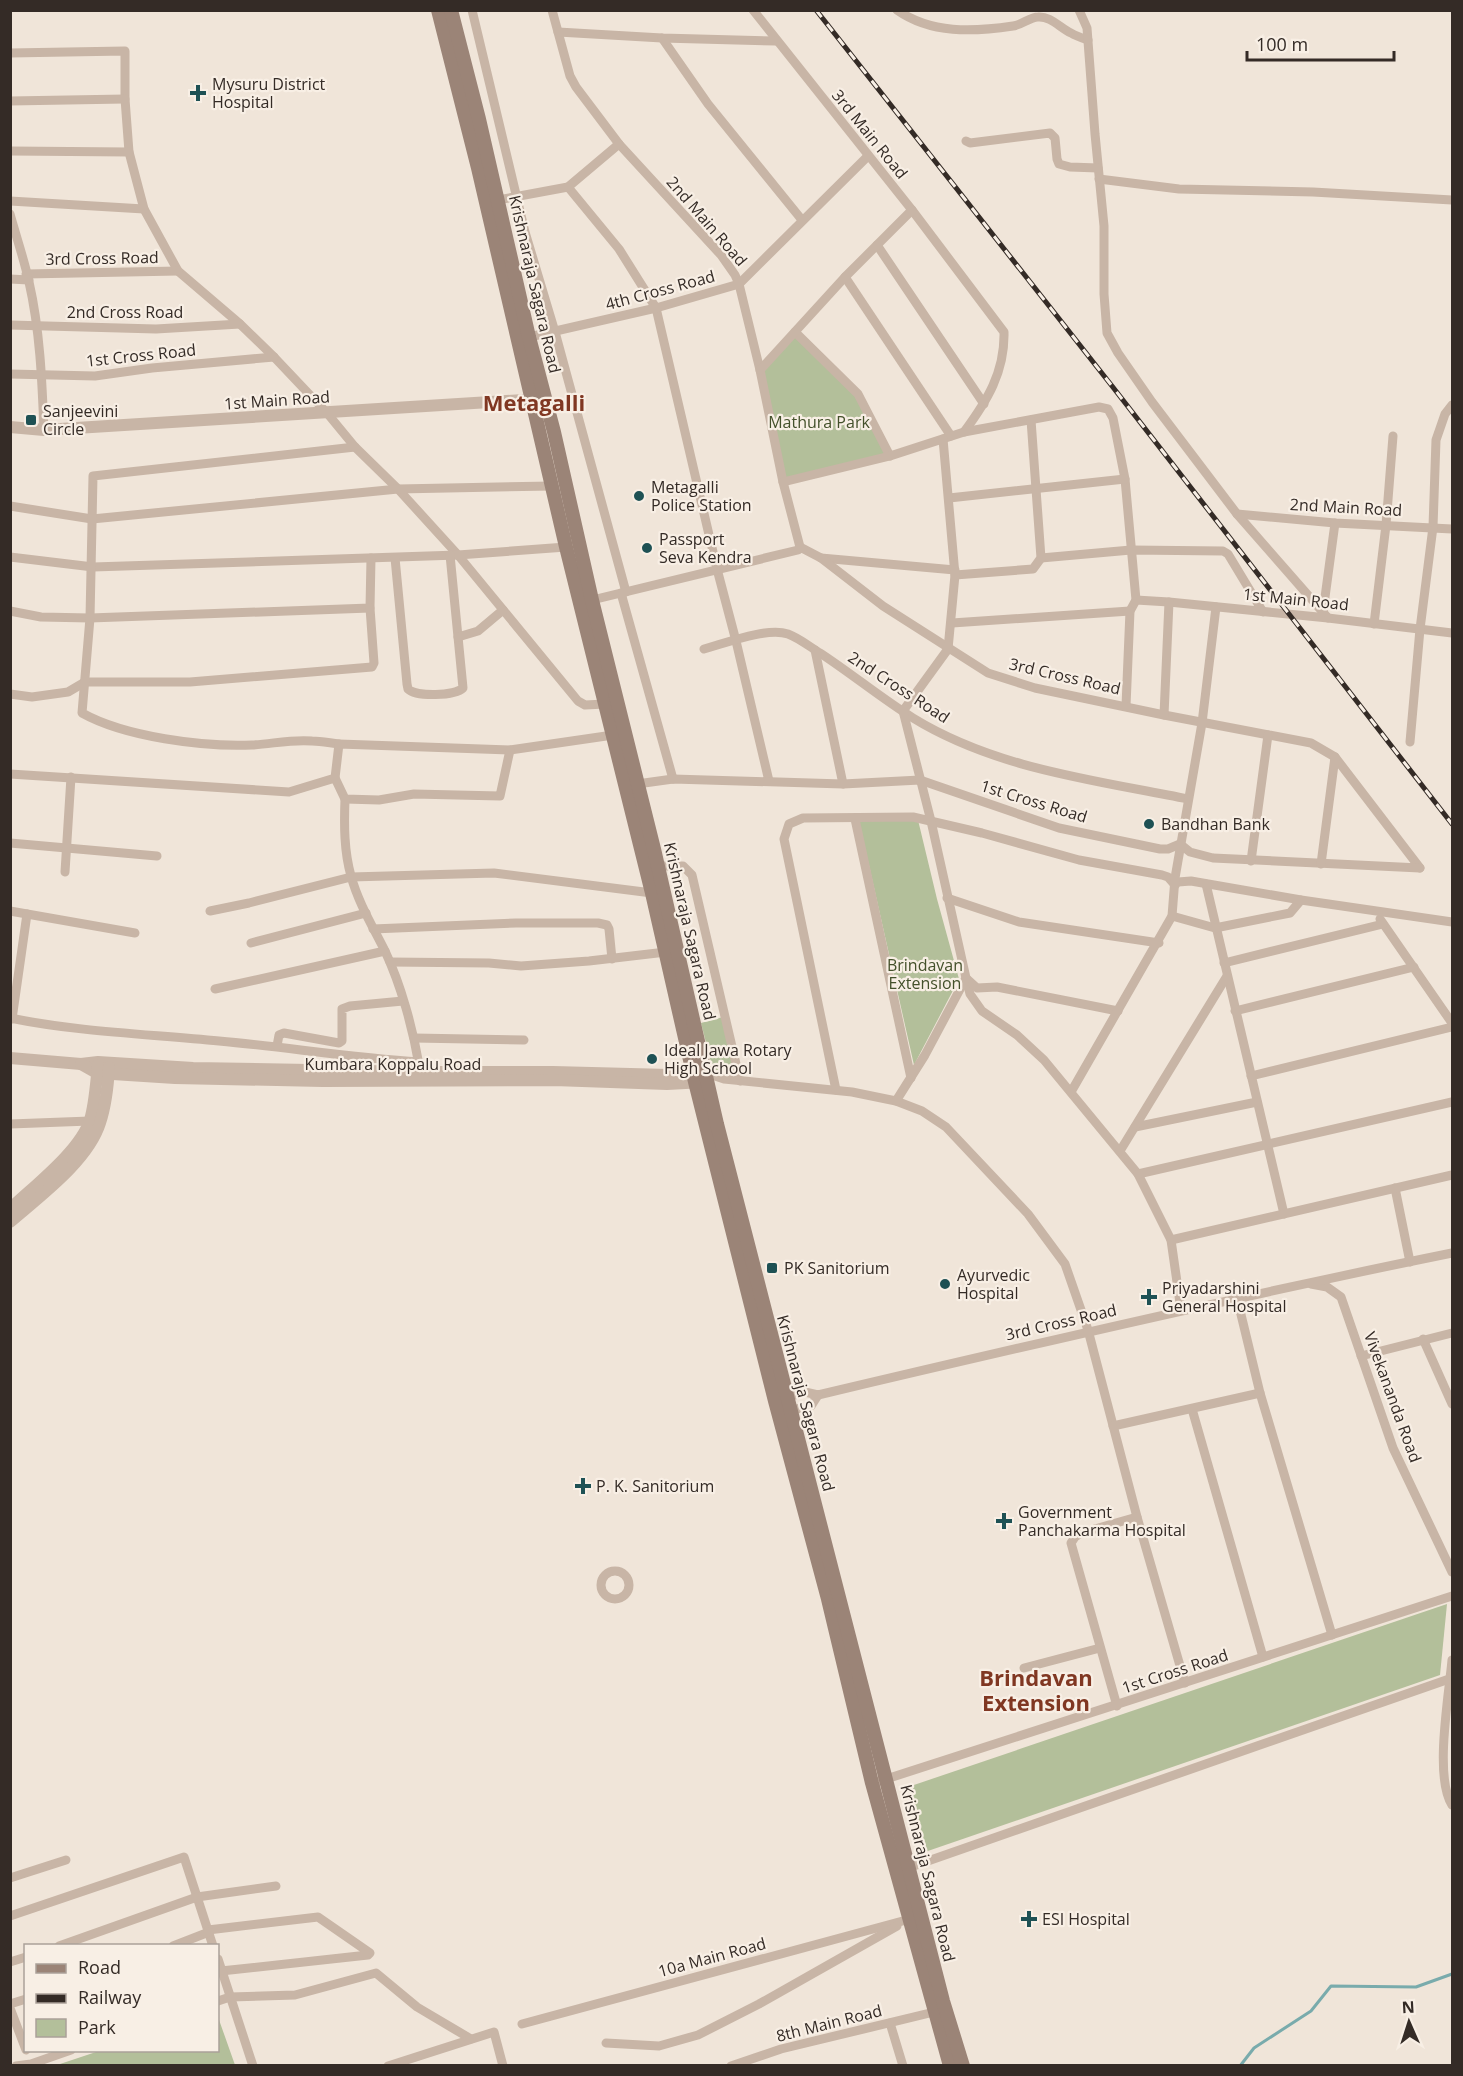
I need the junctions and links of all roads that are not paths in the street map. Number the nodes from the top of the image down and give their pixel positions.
1 (438, 10) edge
2 (451, 10) edge
3 (472, 10) edge
4 (552, 10) edge
5 (753, 10) edge
6 (897, 10) edge
7 (1079, 10) edge
8 (558, 32) junction
9 (662, 39) junction
10 (776, 40) junction
11 (1088, 40) junction
12 (10, 53) edge
13 (125, 99) junction
14 (10, 101) edge
15 (966, 141) dead end
16 (619, 144) junction
17 (10, 151) edge
18 (129, 152) junction
19 (868, 156) junction
20 (1098, 168) junction
21 (1099, 179) junction
22 (568, 187) junction
23 (517, 197) junction
24 (498, 200) junction
25 (1452, 200) edge
26 (10, 201) edge
27 (144, 209) junction
28 (912, 210) junction
29 (11, 217) edge
30 (802, 220) junction
31 (877, 245) junction
32 (178, 271) junction
33 (28, 277) junction
34 (845, 277) junction
35 (10, 279) edge
36 (739, 284) junction
37 (656, 308) junction
38 (240, 324) junction
39 (10, 325) edge
40 (36, 326) junction
41 (555, 332) junction
42 (795, 332) junction
43 (523, 339) junction
44 (274, 357) junction
45 (760, 370) junction
46 (10, 374) edge
47 (42, 375) junction
48 (538, 399) junction
49 (984, 404) junction
50 (1452, 405) edge
51 (327, 413) junction
52 (1031, 420) junction
53 (10, 427) edge
54 (44, 430) junction
55 (964, 432) junction
56 (1393, 436) dead end
57 (947, 437) junction
58 (355, 447) junction
59 (890, 456) junction
60 (1125, 479) junction
61 (783, 482) junction
62 (552, 486) junction
63 (1037, 488) junction
64 (398, 489) junction
65 (949, 498) junction
66 (10, 506) edge
67 (1237, 514) junction
68 (92, 519) junction
69 (1335, 523) junction
70 (1386, 525) junction
71 (1433, 526) junction
72 (1452, 528) edge
73 (800, 547) junction
74 (566, 548) junction
75 (1131, 550) junction
76 (454, 555) junction
77 (10, 557) edge
78 (371, 558) junction
79 (394, 558) junction
80 (820, 558) junction
81 (1041, 558) junction
82 (93, 567) junction
83 (717, 569) junction
84 (955, 573) junction
85 (624, 592) junction
86 (1136, 600) junction
87 (586, 601) junction
88 (1169, 602) junction
89 (1216, 607) junction
90 (370, 608) junction
91 (503, 610) junction
92 (10, 611) edge
93 (1130, 611) junction
94 (1263, 612) junction
95 (1325, 615) junction
96 (90, 618) junction
97 (952, 623) junction
98 (1374, 624) junction
99 (1420, 629) junction
100 (1452, 633) edge
101 (458, 637) junction
102 (736, 641) junction
103 (704, 649) dead end
104 (948, 649) junction
105 (815, 650) junction
106 (85, 682) junction
107 (10, 694) edge
108 (605, 704) junction
109 (1126, 706) junction
110 (903, 711) junction
111 (1164, 715) junction
112 (1202, 723) junction
113 (613, 735) junction
114 (1268, 735) junction
115 (1410, 742) dead end
116 (339, 744) junction
117 (510, 750) junction
118 (1335, 758) junction
119 (10, 774) edge
120 (71, 777) junction
121 (335, 778) junction
122 (673, 779) junction
123 (769, 781) junction
124 (921, 783) junction
125 (637, 784) junction
126 (843, 784) junction
127 (345, 799) junction
128 (1188, 799) junction
129 (930, 818) junction
130 (855, 819) junction
131 (10, 843) edge
132 (1180, 846) junction
133 (68, 848) junction
134 (157, 856) dead end
135 (1251, 861) junction
136 (1321, 864) junction
137 (658, 866) junction
138 (1420, 868) joint
139 (65, 872) dead end
140 (351, 877) junction
141 (1175, 881) junction
142 (1206, 884) junction
143 (652, 893) junction
144 (947, 898) junction
145 (1301, 900) junction
146 (10, 911) edge
147 (210, 911) dead end
148 (1376, 911) junction
149 (366, 913) junction
150 (27, 914) junction
151 (1172, 916) junction
152 (1452, 922) edge
153 (1383, 924) junction
154 (1215, 928) junction
155 (373, 929) junction
156 (135, 933) dead end
157 (251, 943) dead end
158 (1159, 943) junction
159 (385, 951) junction
160 (666, 952) junction
161 (15, 958) edge
162 (612, 959) junction
163 (390, 962) junction
164 (1224, 963) junction
165 (1414, 967) junction
166 (1227, 976) junction
167 (966, 978) junction
168 (215, 989) dead end
169 (403, 1001) junction
170 (1118, 1011) junction
171 (1236, 1011) junction
172 (11, 1018) edge
173 (1452, 1025) edge
174 (414, 1038) junction
175 (524, 1040) dead end
176 (277, 1046) junction
177 (10, 1058) edge
178 (103, 1068) junction
179 (420, 1071) junction
180 (1251, 1076) junction
181 (700, 1078) junction
182 (911, 1078) junction
183 (740, 1081) junction
184 (836, 1090) junction
185 (1071, 1092) junction
186 (896, 1101) junction
187 (1257, 1102) junction
188 (1452, 1102) edge
189 (90, 1121) junction
190 (10, 1124) edge
191 (1135, 1127) junction
192 (1267, 1144) junction
193 (1120, 1151) junction
194 (1138, 1174) junction
195 (1452, 1175) edge
196 (1395, 1188) junction
197 (10, 1209) edge
198 (1284, 1214) junction
199 (10, 1222) edge
200 (1171, 1240) junction
201 (1452, 1253) edge
202 (1410, 1262) junction
203 (1306, 1283) junction
204 (1237, 1298) junction
205 (1181, 1310) junction
206 (1088, 1330) junction
207 (1452, 1333) edge
208 (1423, 1339) junction
209 (1361, 1356) junction
210 (1260, 1393) junction
211 (818, 1395) junction
212 (1452, 1404) edge
213 (783, 1406) junction
214 (1192, 1409) junction
215 (1113, 1426) junction
216 (1137, 1517) junction
217 (1452, 1572) edge
218 (1452, 1596) edge
219 (1332, 1635) junction
220 (1100, 1648) junction
221 (1263, 1658) junction
222 (1452, 1660) edge
223 (1024, 1668) dead end
224 (1452, 1679) edge
225 (1185, 1683) junction
226 (1117, 1706) junction
227 (1449, 1723) edge
228 (886, 1779) junction
229 (872, 1783) junction
230 (1451, 1800) edge
231 (66, 1860) dead end
232 (903, 1870) junction
233 (10, 1878) edge
234 (276, 1886) dead end
235 (197, 1897) junction
236 (10, 1916) edge
237 (910, 1919) junction
238 (209, 1931) junction
239 (65, 1944) edge
240 (178, 1944) edge
241 (212, 1944) edge
242 (219, 1963) edge
243 (221, 1971) junction
244 (230, 1997) junction
245 (24, 2000) edge
246 (219, 2001) edge
247 (10, 2006) edge
248 (934, 2012) junction
249 (890, 2023) junction
250 (522, 2024) dead end
251 (471, 2039) junction
252 (606, 2043) dead end
253 (24, 2044) edge
254 (66, 2052) edge
255 (31, 2065) edge
256 (963, 2065) edge
257 (16, 2066) edge
258 (252, 2066) edge
259 (388, 2066) edge
260 (503, 2066) edge
261 (731, 2066) edge
262 (903, 2066) edge
263 (950, 2066) edge

1 - 43 main road, Krishnaraja Sagara Road
2 - 24 main road, Krishnaraja Sagara Road
3 - 23 street
4 - 8 street, 2nd Main Road
5 - 10 street, 3rd Main Road
6 - 11 street
7 - 11 street
8 - 9 street
8 - 16 street, 2nd Main Road
9 - 10 street
9 - 30 street
10 - 19 street, 3rd Main Road
11 - 20 street
12 - 13 street
13 - 14 street
13 - 18 street
15 - 20 street
16 - 22 street
16 - 36 street, 2nd Main Road
17 - 18 street
18 - 27 street
19 - 28 street, 3rd Main Road
19 - 30 street, 4th Cross Road
20 - 21 street
21 - 25 street
21 - 67 street
22 - 23 street
22 - 37 street
23 - 24 street
23 - 41 street
24 - 43 main road, Krishnaraja Sagara Road
26 - 27 street
27 - 32 street
28 - 31 street
28 - 49 street, 3rd Main Road
29 - 33 street
30 - 36 street, 4th Cross Road
31 - 34 street
31 - 49 street
32 - 33 street, 3rd Cross Road
32 - 38 street
33 - 35 street, 3rd Cross Road
33 - 40 street
34 - 42 street
34 - 57 street
36 - 37 street, 4th Cross Road
36 - 45 street, 2nd Main Road
37 - 41 street, 4th Cross Road
37 - 83 street
38 - 40 street, 2nd Cross Road
38 - 44 street
39 - 40 street, 2nd Cross Road
40 - 47 street
41 - 43 street, 4th Cross Road
41 - 85 street
42 - 45 street
42 - 59 street
43 - 48 main road, Krishnaraja Sagara Road
44 - 47 street, 1st Cross Road
44 - 51 street
45 - 61 street, 2nd Main Road
46 - 47 street, 1st Cross Road
47 - 54 street
48 - 51 street, 1st Main Road
48 - 62 main road, Krishnaraja Sagara Road
48 - 87 main road, Krishnaraja Sagara Road
49 - 55 street, 3rd Main Road
50 - 71 street
51 - 54 street, 1st Main Road
51 - 58 street
52 - 55 street
52 - 60 street
52 - 63 street
53 - 54 street, 1st Main Road
55 - 57 street
56 - 70 street
57 - 59 street
57 - 65 street
58 - 64 street
58 - 68 street
59 - 61 street
60 - 63 street
60 - 75 street
61 - 73 street, 2nd Main Road
62 - 64 street
62 - 74 main road, Krishnaraja Sagara Road
63 - 65 street
63 - 81 street
64 - 68 street
64 - 76 street
65 - 84 street
66 - 68 street
67 - 69 street, 2nd Main Road
67 - 95 street
68 - 82 street
69 - 70 street, 2nd Main Road
69 - 95 street
70 - 71 street, 2nd Main Road
70 - 98 street
71 - 72 street, 2nd Main Road
71 - 99 street
73 - 80 street, 3rd Cross Road
73 - 83 street
74 - 76 street
74 - 87 main road, Krishnaraja Sagara Road
75 - 81 street
75 - 86 street
75 - 94 street
76 - 79 street
76 - 91 street
76 - 101 street
77 - 82 street
78 - 79 street
78 - 82 street
78 - 90 street
79 - 101 street
80 - 84 street
80 - 104 street, 3rd Cross Road
81 - 84 street
82 - 96 street
83 - 85 street
83 - 102 street
84 - 97 street
85 - 87 street
85 - 122 street
86 - 88 street, 1st Main Road
86 - 93 street
87 - 108 main road, Krishnaraja Sagara Road
87 - 125 main road, Krishnaraja Sagara Road
88 - 89 street, 1st Main Road
88 - 111 street
89 - 94 street, 1st Main Road
89 - 112 street
90 - 96 street
90 - 106 street
91 - 101 street
91 - 108 street
92 - 96 street
93 - 97 street
93 - 109 street
94 - 95 street, 1st Main Road
95 - 98 street, 1st Main Road
96 - 106 street
97 - 104 street
98 - 99 street, 1st Main Road
99 - 100 street, 1st Main Road
99 - 115 street
102 - 103 street, 2nd Cross Road
102 - 105 street, 2nd Cross Road
102 - 123 street
104 - 109 street, 3rd Cross Road
104 - 110 street
105 - 110 street, 2nd Cross Road
105 - 126 street
106 - 107 street
106 - 116 street
108 - 113 main road, Krishnaraja Sagara Road
109 - 111 street, 3rd Cross Road
110 - 124 street
110 - 128 street, 2nd Cross Road
111 - 112 street, 3rd Cross Road
112 - 114 street, 3rd Cross Road
112 - 128 street
113 - 117 street
113 - 143 main road, Krishnaraja Sagara Road
114 - 118 street, 3rd Cross Road
114 - 135 street
116 - 117 street
116 - 121 street
117 - 127 street
118 - 136 street
118 - 138 street, 3rd Cross Road
119 - 120 street
120 - 121 street
120 - 133 street
121 - 127 street
122 - 123 street, 1st Cross Road
122 - 125 street, 1st Cross Road
123 - 126 street, 1st Cross Road
124 - 126 street, 1st Cross Road
124 - 129 street
124 - 132 street, 1st Cross Road
125 - 137 main road, Krishnaraja Sagara Road
127 - 140 street
128 - 132 street
129 - 130 street
129 - 141 street
129 - 144 street
130 - 182 street
130 - 184 street
131 - 133 street
132 - 135 street, 1st Cross Road
132 - 141 street
133 - 134 street
133 - 139 street
135 - 136 street, 1st Cross Road
136 - 138 street, 1st Cross Road
137 - 181 main road, Krishnaraja Sagara Road
137 - 183 street
140 - 143 street
140 - 147 street
140 - 149 street
141 - 142 street
141 - 151 street
142 - 145 street
142 - 154 street
143 - 160 main road, Krishnaraja Sagara Road
144 - 158 street
144 - 167 street
145 - 148 street
145 - 154 street
146 - 150 street
148 - 152 street
148 - 153 street
149 - 155 street
149 - 157 street
150 - 156 street
150 - 161 street
151 - 154 street
151 - 158 street
153 - 164 street
153 - 165 street
154 - 164 street
155 - 159 street
155 - 162 street
158 - 170 street
159 - 163 street
159 - 168 street
160 - 162 street
160 - 181 main road, Krishnaraja Sagara Road
161 - 172 street
162 - 163 street
163 - 169 street
164 - 166 street
165 - 171 street
165 - 173 street
166 - 171 street
166 - 191 street
167 - 170 street
167 - 182 street
167 - 185 street
169 - 174 street
169 - 176 street
170 - 185 street
171 - 180 street
172 - 176 street
173 - 180 street
174 - 175 street
174 - 179 street
176 - 179 street
177 - 178 street, Kumbara Koppalu Road
178 - 179 street, Kumbara Koppalu Road
178 - 189 street
178 - 199 street
179 - 181 street, Kumbara Koppalu Road
180 - 187 street
181 - 183 street
181 - 213 main road, Krishnaraja Sagara Road
182 - 186 street
183 - 184 street
184 - 186 street
185 - 193 street
186 - 206 street
187 - 191 street
187 - 192 street
188 - 192 street
189 - 190 street
189 - 197 street
191 - 193 street
192 - 194 street
192 - 198 street
193 - 194 street
194 - 200 street
195 - 196 street
196 - 198 street
196 - 202 street
198 - 200 street
200 - 205 street
201 - 202 street, 3rd Cross Road
202 - 203 street, 3rd Cross Road
203 - 204 street, 3rd Cross Road
203 - 209 street, Vivekananda Road
204 - 205 street, 3rd Cross Road
204 - 210 street
205 - 206 street, 3rd Cross Road
206 - 211 street, 3rd Cross Road
206 - 215 street
207 - 208 street
208 - 209 street
208 - 212 street
209 - 217 street, Vivekananda Road
210 - 214 street
210 - 219 street
211 - 213 street, 3rd Cross Road
211 - 213 street, 3rd Cross Road
213 - 228 main road, Krishnaraja Sagara Road
213 - 229 main road, Krishnaraja Sagara Road
214 - 215 street
214 - 221 street
215 - 216 street
216 - 220 street
216 - 225 street
218 - 219 street, 1st Cross Road
219 - 221 street, 1st Cross Road
220 - 223 street
220 - 226 street
221 - 225 street, 1st Cross Road
222 - 224 street
224 - 227 street
224 - 232 street
225 - 226 street, 1st Cross Road
226 - 228 street, 1st Cross Road
227 - 230 street
228 - 229 street, 1st Cross Road
228 - 232 main road, Krishnaraja Sagara Road
229 - 232 main road, Krishnaraja Sagara Road
231 - 233 street
232 - 237 main road, Krishnaraja Sagara Road
232 - 256 main road, Krishnaraja Sagara Road
234 - 235 street
235 - 236 street
235 - 238 street
235 - 239 street
237 - 248 main road, Krishnaraja Sagara Road
237 - 250 street, 10a Main Road
237 - 252 street
238 - 240 street
238 - 241 street
238 - 243 street
242 - 243 street
243 - 244 street
244 - 246 street
244 - 251 street
244 - 258 street
245 - 247 street
247 - 253 street
248 - 249 street, 8th Main Road
248 - 263 main road, Krishnaraja Sagara Road
249 - 261 street, 8th Main Road
249 - 262 street
251 - 259 street
251 - 260 street
254 - 255 street
255 - 257 street

